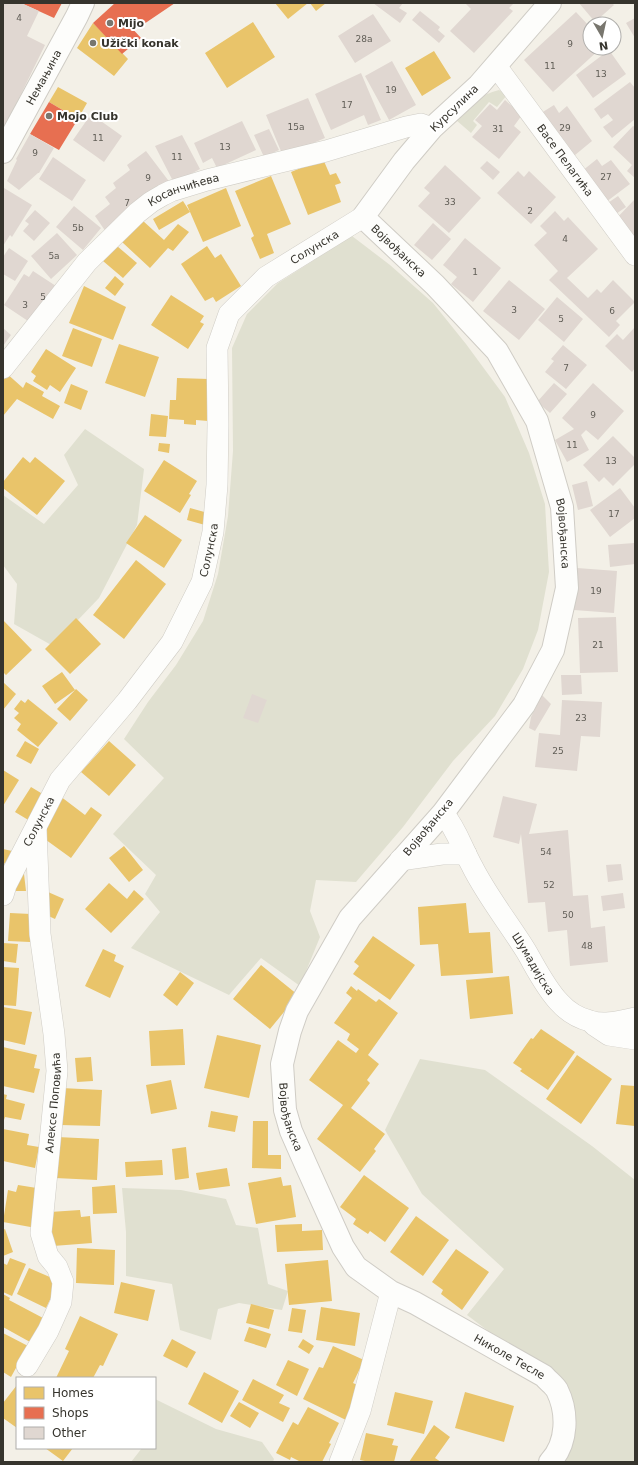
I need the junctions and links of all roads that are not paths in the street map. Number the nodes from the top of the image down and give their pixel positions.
1 (550, 3) edge
2 (84, 7) edge
3 (496, 66) junction
4 (432, 128) junction
5 (3, 152) edge
6 (363, 217) junction
7 (635, 255) edge
8 (3, 368) edge
9 (443, 813) junction
10 (36, 826) junction
11 (466, 854) junction
12 (400, 860) junction
13 (3, 895) edge
14 (635, 1018) edge
15 (591, 1022) junction
16 (635, 1039) edge
17 (391, 1292) junction
18 (27, 1366) dead end
19 (340, 1462) edge
20 (550, 1462) edge

1 - 3 street, Курсулина
2 - 5 street, Немањина
3 - 4 street, Курсулина
3 - 7 street, Васе Пелагића
4 - 6 street, Курсулина
4 - 8 street, Косанчићева
6 - 9 street, Војвођанска
6 - 10 street, Солунска
9 - 11 street, Шумадијска
9 - 12 street, Војвођанска
10 - 13 street, Солунска
10 - 18 street, Алексе Поповића
11 - 12 street
11 - 15 street, Шумадијска
12 - 17 street, Војвођанска
14 - 15 street, Шумадијска
15 - 16 street
17 - 19 street
17 - 20 street, Николе Тесле

